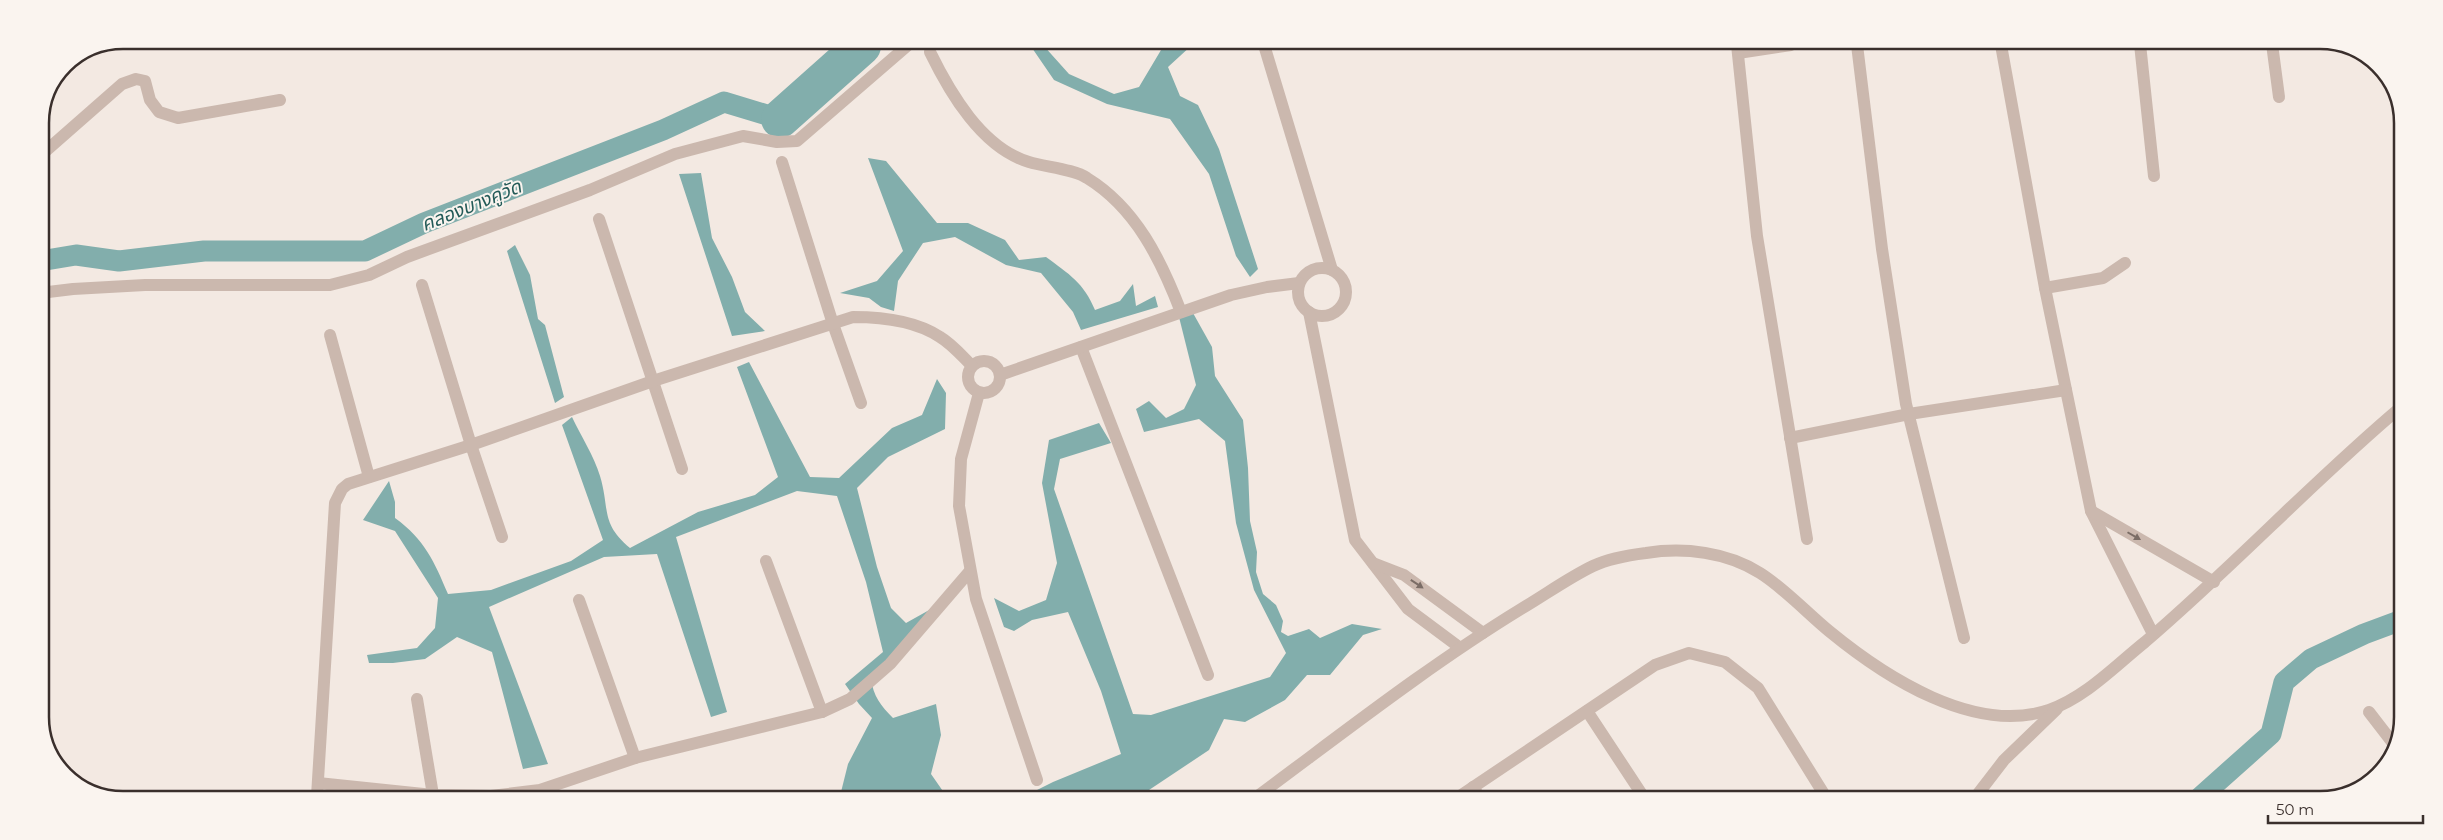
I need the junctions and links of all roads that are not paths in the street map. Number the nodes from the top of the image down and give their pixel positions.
1 (904, 49) edge
2 (1265, 49) edge
3 (1738, 49) edge
4 (1857, 49) edge
5 (2002, 49) edge
6 (2141, 49) edge
7 (2273, 49) edge
8 (930, 52) dead end
9 (2279, 97) dead end
10 (280, 100) dead end
11 (49, 148) edge
12 (782, 162) dead end
13 (2154, 176) dead end
14 (599, 219) dead end
15 (2124, 263) dead end
16 (1332, 270) junction
17 (1300, 284) junction
18 (422, 285) dead end
19 (2045, 288) junction
20 (49, 292) edge
21 (1179, 306) junction
22 (1308, 312) junction
23 (833, 324) junction
24 (330, 335) dead end
25 (1081, 347) junction
26 (972, 366) junction
27 (1000, 375) junction
28 (653, 381) junction
29 (2066, 390) junction
30 (979, 393) junction
31 (861, 403) dead end
32 (1909, 414) junction
33 (2394, 414) edge
34 (1790, 438) junction
35 (471, 445) junction
36 (682, 469) dead end
37 (369, 477) junction
38 (2091, 511) junction
39 (502, 537) dead end
40 (1807, 539) dead end
41 (766, 561) dead end
42 (1373, 563) junction
43 (970, 570) junction
44 (2214, 582) junction
45 (579, 600) dead end
46 (1482, 633) junction
47 (2153, 634) junction
48 (1964, 638) dead end
49 (1459, 647) junction
50 (1208, 675) dead end
51 (417, 699) dead end
52 (2062, 704) junction
53 (1587, 710) junction
54 (822, 712) junction
55 (2369, 712) dead end
56 (2390, 740) edge
57 (635, 758) junction
58 (1038, 780) dead end
59 (318, 783) junction
60 (1473, 787) junction
61 (317, 791) edge
62 (395, 791) edge
63 (432, 791) edge
64 (532, 791) edge
65 (1264, 791) edge
66 (1467, 791) edge
67 (1476, 791) edge
68 (1640, 791) edge
69 (1822, 791) edge
70 (1980, 791) edge

1 - 20 street
2 - 16 street
3 - 34 street
4 - 32 street
5 - 19 street
6 - 13 street
7 - 9 street
8 - 21 street
10 - 11 street
12 - 23 street
14 - 28 street
15 - 19 street
16 - 17 street
16 - 22 street
17 - 21 street
17 - 22 street
18 - 35 street
19 - 29 street
21 - 25 street
22 - 42 street
23 - 26 street
23 - 28 street
23 - 31 street
24 - 37 street
25 - 27 street
25 - 50 street
26 - 27 street
26 - 30 street
27 - 30 street
28 - 35 street
28 - 36 street
29 - 32 street
29 - 38 street
30 - 43 street
32 - 34 street
32 - 48 street
33 - 44 street
34 - 40 street
35 - 37 street
35 - 39 street
37 - 59 street
38 -> 44 street
38 - 47 street
41 - 54 street
42 -> 46 street
42 - 49 street
43 - 54 street
43 - 58 street
44 - 47 street
45 - 57 street
46 - 49 street
46 - 52 street
47 - 52 street
49 - 65 street
51 - 63 street
52 - 70 street
53 - 60 street
53 - 68 street
53 - 69 street
54 - 57 street
55 - 56 street
57 - 64 street
59 - 61 street
59 - 62 street
60 - 66 street
60 - 67 street

